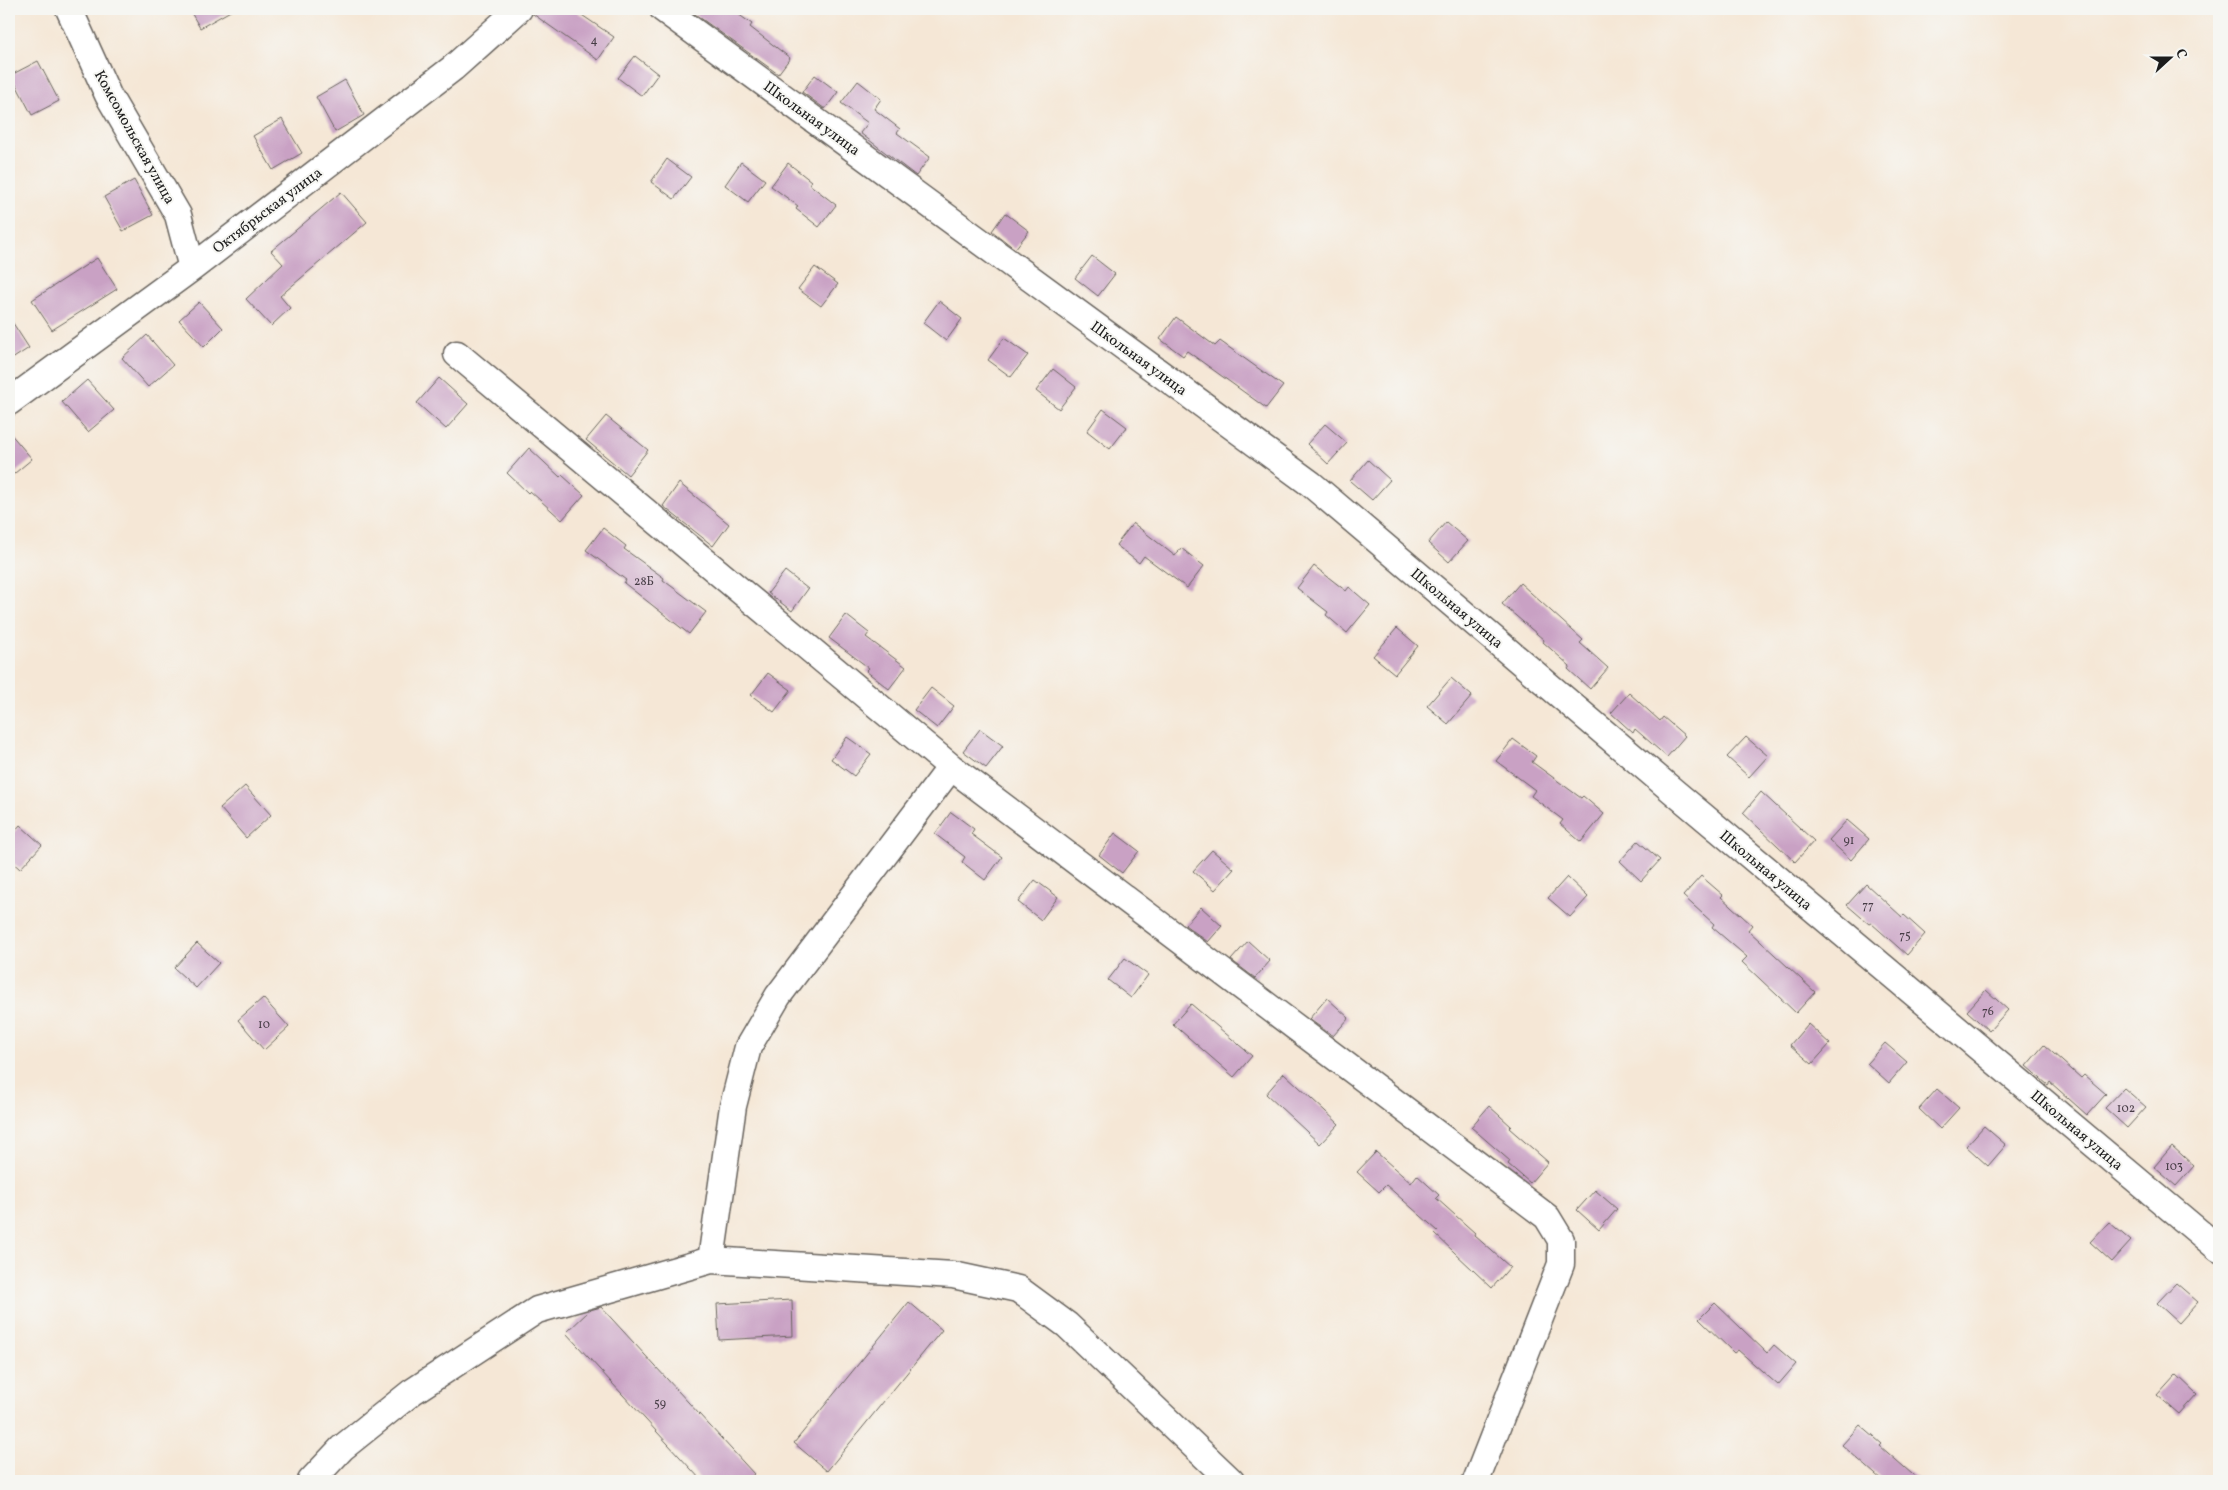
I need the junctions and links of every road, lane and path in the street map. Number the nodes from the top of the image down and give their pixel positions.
1 (69, 9) edge
2 (519, 9) edge
3 (663, 9) edge
4 (192, 268) junction
5 (457, 354) dead end
6 (9, 402) edge
7 (951, 767) junction
8 (2219, 1249) edge
9 (711, 1260) junction
10 (311, 1481) edge
11 (1231, 1481) edge
12 (1476, 1481) edge

1 - 4 street, Комсомольская улица
2 - 4 street, Октябрьская улица
3 - 8 street, Школьная улица
4 - 6 street, Октябрьская улица
5 - 7 street
7 - 9 street
7 - 12 street
9 - 10 street
9 - 11 street

